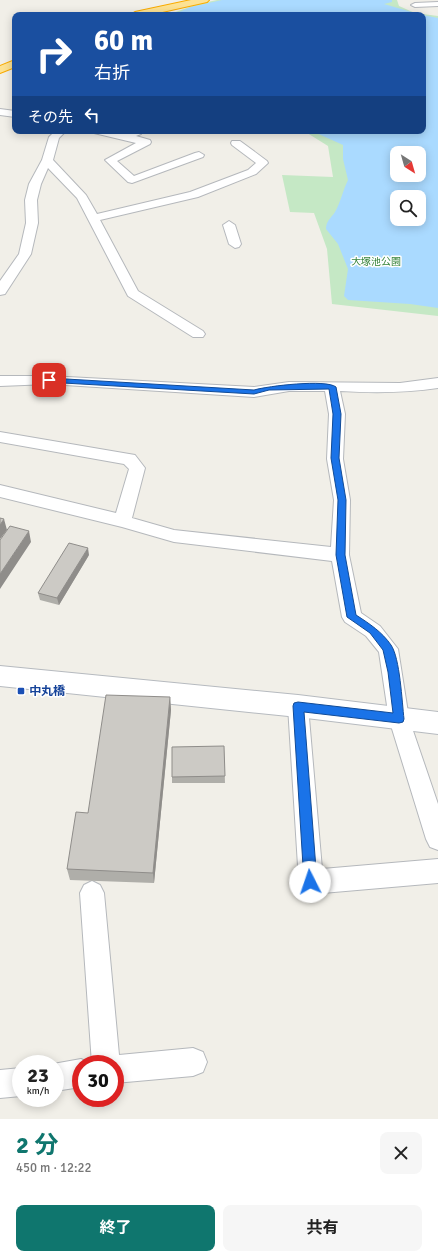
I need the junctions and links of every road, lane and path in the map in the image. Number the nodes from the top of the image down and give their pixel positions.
1 (204, 0) edge
2 (438, 4) edge
3 (415, 5) dead end
4 (149, 12) edge
5 (12, 64) edge
6 (0, 70) edge
7 (0, 112) edge
8 (12, 114) edge
9 (58, 134) edge
10 (112, 134) edge
11 (132, 134) edge
12 (126, 137) junction
13 (236, 143) dead end
14 (200, 155) dead end
15 (47, 160) junction
16 (94, 218) junction
17 (229, 225) dead end
18 (234, 244) dead end
19 (0, 291) edge
20 (198, 334) dead end
21 (0, 381) edge
22 (438, 383) edge
23 (332, 387) junction
24 (0, 437) edge
25 (0, 491) edge
26 (122, 521) junction
27 (340, 555) junction
28 (0, 676) edge
29 (298, 706) junction
30 (399, 719) junction
31 (438, 723) edge
32 (438, 839) edge
33 (438, 871) edge
34 (92, 894) dead end
35 (105, 1055) edge
36 (193, 1062) dead end
37 (124, 1068) edge
38 (12, 1083) edge
39 (0, 1084) edge

1 - 4 highway
2 - 3 street
5 - 6 highway
7 - 8 street
9 - 15 street
10 - 12 street
11 - 12 street
12 - 14 street
13 - 16 street
15 - 16 street
15 - 19 street
16 - 20 street
17 - 18 street
21 - 23 street
22 - 23 street
23 - 27 street
24 - 26 street
25 - 26 street
26 - 27 street
27 - 30 street
28 - 29 street
29 - 30 street
29 - 33 street
30 - 31 street
30 - 32 street
34 - 35 street
36 - 37 street
38 - 39 street

